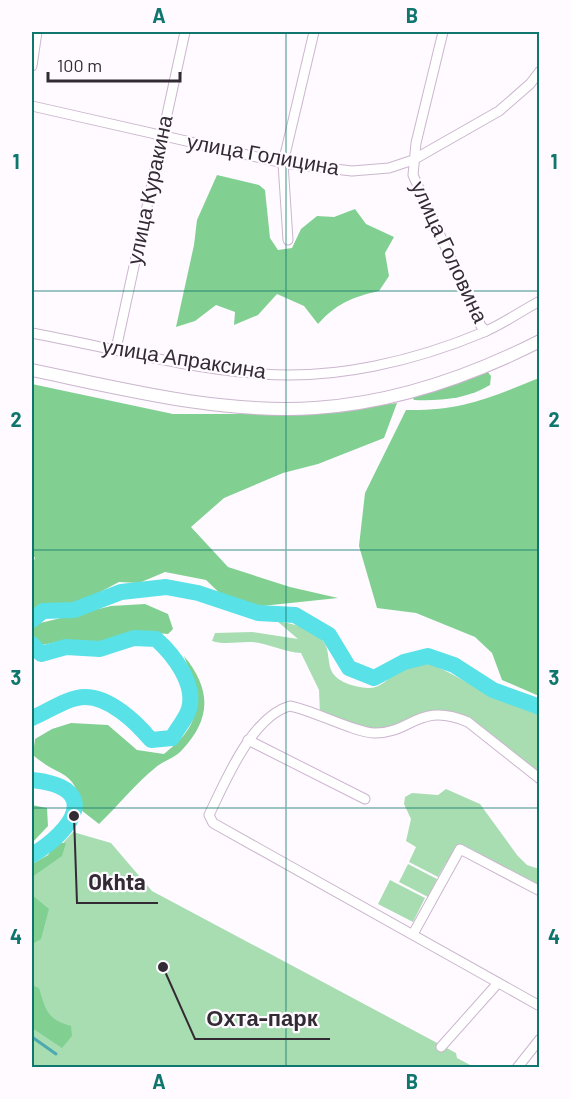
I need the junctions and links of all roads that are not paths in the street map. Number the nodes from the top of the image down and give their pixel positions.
1 (37, 32) edge
2 (185, 32) edge
3 (314, 32) edge
4 (443, 32) edge
5 (32, 66) edge
6 (540, 71) edge
7 (32, 106) edge
8 (160, 137) junction
9 (413, 160) junction
10 (283, 163) junction
11 (288, 240) dead end
12 (540, 301) edge
13 (486, 331) junction
14 (32, 333) edge
15 (540, 341) edge
16 (116, 349) junction
17 (32, 370) edge
18 (248, 740) junction
19 (540, 779) edge
20 (365, 799) dead end
21 (540, 891) edge
22 (413, 934) junction
23 (498, 983) junction
24 (538, 1005) dead end
25 (540, 1039) edge
26 (441, 1047) dead end
27 (517, 1068) edge

1 - 5 street
2 - 8 street, улица Куракина
3 - 10 street
4 - 9 street, улица Головина
6 - 9 street, улица Голицина
7 - 8 street, улица Голицина
8 - 10 street, улица Голицина
8 - 16 street, улица Куракина
9 - 10 street, улица Голицина
9 - 13 street, улица Головина
10 - 11 street
12 - 13 street, улица Апраксина
13 - 16 street, улица Апраксина
14 - 16 street, улица Апраксина
15 - 17 street
18 - 19 street
18 - 20 street
18 - 22 street
21 - 22 street
22 - 23 street
23 - 24 street
23 - 26 street
25 - 27 street

